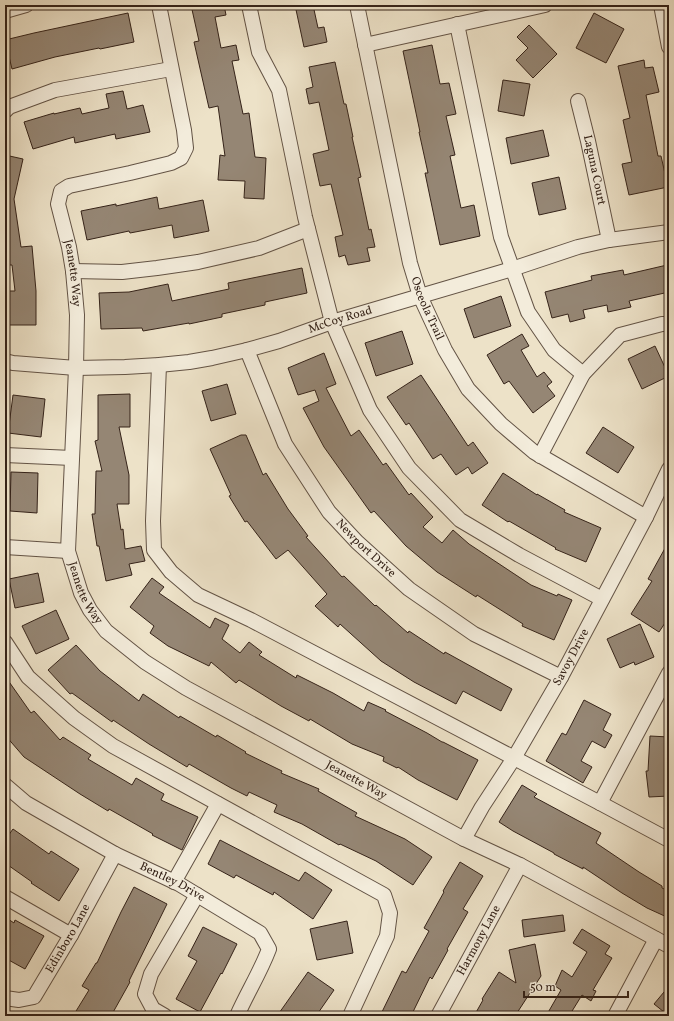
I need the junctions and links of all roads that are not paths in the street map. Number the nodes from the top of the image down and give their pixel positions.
1 (26, 5) edge
2 (159, 5) edge
3 (249, 5) edge
4 (356, 5) edge
5 (545, 5) edge
6 (661, 5) edge
7 (5, 11) edge
8 (457, 24) junction
9 (365, 45) junction
10 (669, 47) edge
11 (171, 69) junction
12 (578, 101) dead end
13 (5, 111) edge
14 (308, 229) junction
15 (669, 232) edge
16 (609, 240) junction
17 (512, 269) junction
18 (73, 271) junction
19 (420, 296) junction
20 (332, 322) junction
21 (669, 324) edge
22 (247, 350) junction
23 (5, 361) edge
24 (159, 365) junction
25 (76, 368) junction
26 (583, 374) junction
27 (5, 455) edge
28 (540, 456) junction
29 (72, 458) junction
30 (669, 469) edge
31 (646, 517) junction
32 (5, 546) edge
33 (68, 551) junction
34 (602, 598) junction
35 (5, 642) edge
36 (669, 672) edge
37 (561, 677) junction
38 (514, 758) junction
39 (5, 785) edge
40 (600, 803) junction
41 (218, 804) junction
42 (464, 839) junction
43 (669, 840) edge
44 (116, 854) junction
45 (520, 865) junction
46 (174, 882) junction
47 (197, 895) junction
48 (5, 897) edge
49 (71, 935) junction
50 (656, 939) junction
51 (669, 946) edge
52 (5, 998) edge
53 (165, 1016) edge
54 (237, 1016) edge
55 (350, 1016) edge
56 (438, 1016) edge
57 (614, 1016) edge

1 - 7 street
2 - 11 street, Jeanette Way
3 - 14 street
4 - 9 street, Osceola Trail
5 - 8 street
6 - 10 street
8 - 9 street
8 - 17 street
9 - 19 street, Osceola Trail
11 - 13 street
11 - 18 street, Jeanette Way
12 - 16 street, Laguna Court
14 - 18 street
14 - 20 street
15 - 16 street, McCoy Road
16 - 17 street, McCoy Road
17 - 19 street, McCoy Road
17 - 26 street
18 - 25 street, Jeanette Way
19 - 20 street, McCoy Road
19 - 28 street, Osceola Trail
20 - 22 street, McCoy Road
20 - 34 street
21 - 26 street
22 - 24 street, McCoy Road
22 - 37 street, Newport Drive
23 - 25 street, McCoy Road
24 - 25 street, McCoy Road
24 - 38 street
25 - 29 street, Jeanette Way
26 - 28 street
27 - 29 street
28 - 31 street, Osceola Trail
29 - 33 street, Jeanette Way
30 - 31 street, Savoy Drive
31 - 34 street, Savoy Drive
32 - 33 street
33 - 42 street, Jeanette Way
34 - 37 street, Savoy Drive
35 - 41 street
36 - 40 street
37 - 38 street, Savoy Drive
38 - 40 street
38 - 42 street, Savoy Drive
39 - 44 street, Bentley Drive
40 - 43 street
41 - 46 street
41 - 55 street
42 - 45 street, Jeanette Way
44 - 46 street, Bentley Drive
44 - 49 street, Edinboro Lane
45 - 50 street, Jeanette Way
45 - 56 street, Harmony Lane
46 - 47 street, Bentley Drive
47 - 53 street
47 - 54 street, Bentley Drive
48 - 49 street
49 - 52 street, Edinboro Lane
50 - 51 street, Jeanette Way
50 - 57 street

